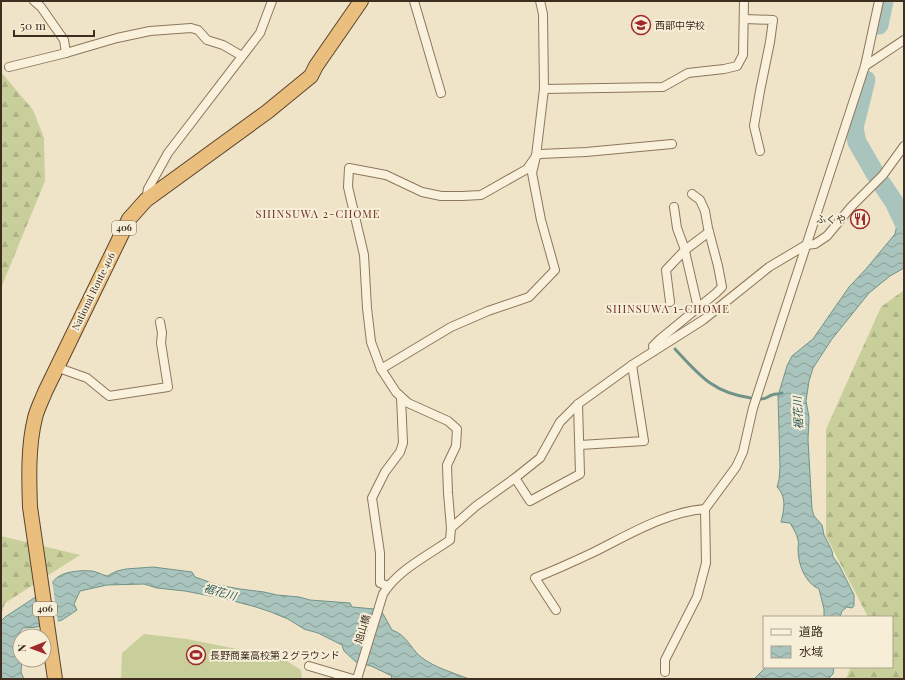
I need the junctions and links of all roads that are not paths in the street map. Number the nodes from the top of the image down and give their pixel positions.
1 (34, 1) edge
2 (361, 1) edge
3 (414, 1) edge
4 (540, 1) edge
5 (744, 1) edge
6 (879, 1) edge
7 (270, 2) edge
8 (744, 19) junction
9 (904, 40) edge
10 (66, 53) junction
11 (242, 56) junction
12 (865, 66) junction
13 (9, 67) dead end
14 (544, 90) junction
15 (441, 93) dead end
16 (672, 144) dead end
17 (904, 146) edge
18 (760, 151) dead end
19 (536, 156) junction
20 (692, 194) dead end
21 (146, 200) junction
22 (674, 207) dead end
23 (709, 232) junction
24 (806, 245) junction
25 (685, 250) junction
26 (670, 302) dead end
27 (698, 308) junction
28 (160, 322) dead end
29 (654, 352) junction
30 (632, 365) junction
31 (56, 367) junction
32 (381, 369) junction
33 (401, 397) junction
34 (578, 404) junction
35 (580, 445) junction
36 (515, 478) junction
37 (706, 508) junction
38 (451, 528) junction
39 (388, 586) junction
40 (556, 610) dead end
41 (309, 666) dead end
42 (665, 672) dead end
43 (56, 679) edge
44 (352, 679) edge
45 (357, 679) edge

1 - 10 street
2 - 21 highway, National Route 406 / 406
3 - 15 street
4 - 14 street
5 - 8 street
6 - 12 street
7 - 11 street
8 - 14 street
8 - 18 street
9 - 12 street
10 - 11 street
10 - 13 street
11 - 21 street
12 - 24 street
14 - 19 street
16 - 19 street
17 - 24 street
19 - 32 street
19 - 32 street
20 - 23 street
21 - 31 highway, National Route 406 / 406
22 - 25 street
23 - 25 street
23 - 27 street
24 - 29 street
24 - 37 street
25 - 26 street
25 - 27 street
27 - 29 street
28 - 31 street
29 - 30 street
30 - 34 street
30 - 35 street
31 - 43 highway, National Route 406 / 406
32 - 33 street
33 - 38 street
33 - 39 street
34 - 35 street
34 - 36 street
35 - 36 street
36 - 38 street
37 - 40 street
37 - 42 street
38 - 39 street, 旭山橋
39 - 45 street, 旭山橋
41 - 44 street

